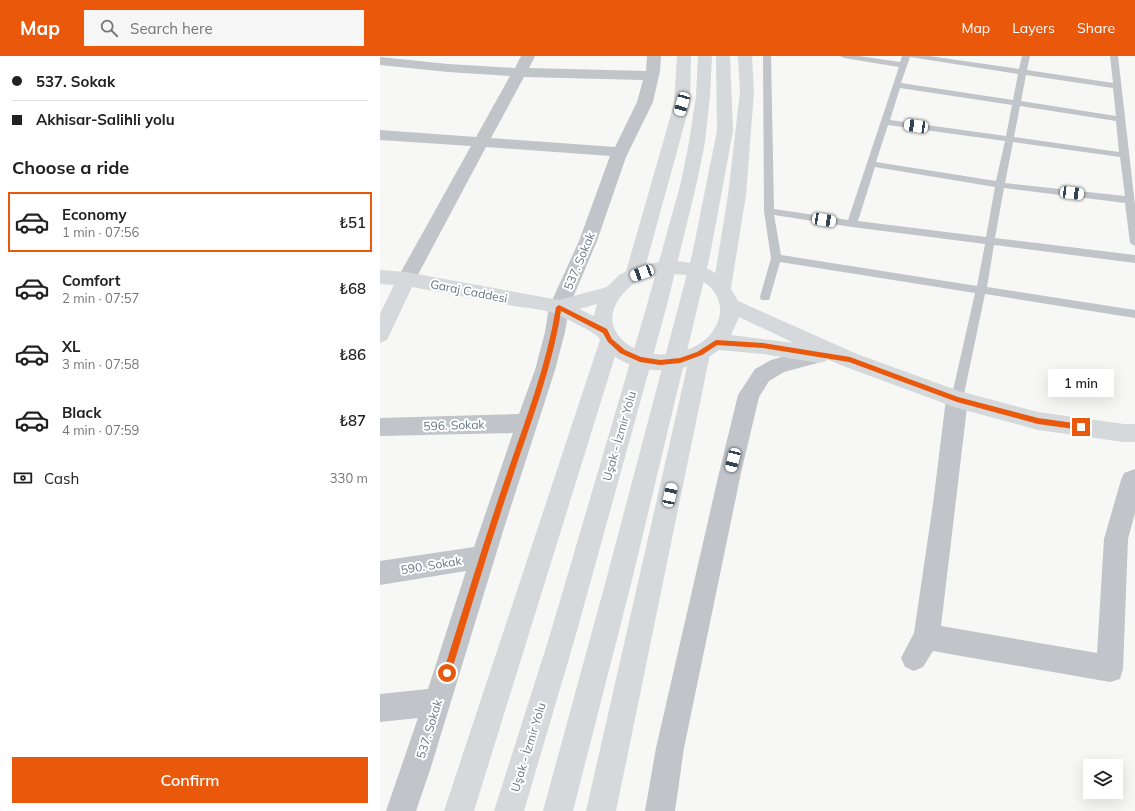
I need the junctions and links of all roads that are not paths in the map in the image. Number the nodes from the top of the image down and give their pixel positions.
1 (528, 56) edge
2 (684, 56) edge
3 (705, 56) edge
4 (723, 56) edge
5 (745, 56) edge
6 (767, 56) edge
7 (844, 56) edge
8 (906, 56) edge
9 (913, 56) edge
10 (1026, 56) edge
11 (1114, 56) edge
12 (382, 63) edge
13 (903, 65) junction
14 (653, 66) edge
15 (519, 72) junction
16 (1024, 72) junction
17 (897, 85) junction
18 (1117, 86) junction
19 (1017, 104) junction
20 (1121, 119) junction
21 (885, 122) junction
22 (380, 135) edge
23 (1009, 139) junction
24 (481, 142) junction
25 (620, 152) junction
26 (1124, 155) junction
27 (872, 164) junction
28 (1000, 185) junction
29 (1130, 200) junction
30 (769, 211) junction
31 (852, 224) junction
32 (990, 241) junction
33 (1135, 243) edge
34 (776, 258) junction
35 (1135, 259) edge
36 (634, 276) junction
37 (380, 277) edge
38 (406, 279) junction
39 (613, 292) junction
40 (981, 292) junction
41 (726, 297) junction
42 (765, 297) dead end
43 (559, 307) junction
44 (1135, 314) edge
45 (380, 336) edge
46 (608, 336) junction
47 (708, 348) junction
48 (818, 355) junction
49 (850, 360) junction
50 (957, 399) junction
51 (528, 422) junction
52 (380, 427) edge
53 (1135, 433) edge
54 (1135, 479) edge
55 (483, 557) junction
56 (380, 573) edge
57 (928, 637) junction
58 (914, 658) dead end
59 (438, 702) junction
60 (380, 708) edge
61 (402, 811) edge
62 (459, 811) edge
63 (509, 811) edge
64 (558, 811) edge
65 (602, 811) edge
66 (660, 811) edge

1 - 15 street
2 - 36 main road
3 - 63 main road, Uşak - İzmir Yolu
4 - 64 main road
5 - 41 main road
6 - 30 lane
7 - 13 lane
8 - 13 lane
9 - 16 lane
10 - 16 lane
11 - 18 lane
12 - 15 street
13 - 17 lane
14 - 15 street
14 - 25 street, 537. Sokak
15 - 24 street
16 - 18 lane
16 - 19 lane
17 - 19 lane
17 - 21 lane
18 - 20 lane
19 - 20 lane
19 - 23 lane
20 - 26 lane
21 - 23 lane
21 - 27 lane
22 - 24 street
23 - 26 lane
23 - 28 lane
24 - 25 street
24 - 38 street
25 - 43 street, 537. Sokak
26 - 29 lane
27 - 28 lane
27 - 31 lane
28 - 29 lane
28 - 32 lane
29 - 33 lane
30 - 31 lane
30 - 34 lane
31 - 32 lane
32 - 35 lane
32 - 40 lane
34 - 40 lane
34 - 42 lane
36 - 39 main road
36 - 41 main road
37 - 38 main road, Garaj Caddesi
38 - 43 main road, Garaj Caddesi
38 - 45 main road
39 - 43 main road, Garaj Caddesi
39 - 46 main road
40 - 44 lane
40 - 50 lane
41 - 47 main road
41 - 49 main road
43 - 46 main road, Garaj Caddesi
43 - 51 street, 537. Sokak
46 - 47 main road
46 - 62 main road
47 - 48 main road
47 - 65 main road
48 - 49 main road
48 - 66 street
49 - 50 main road
50 - 53 main road
50 - 57 street
51 - 52 street, 596. Sokak
51 - 55 street, 537. Sokak
54 - 57 street
55 - 56 street, 590. Sokak
55 - 59 street, 537. Sokak
57 - 58 street
59 - 60 street
59 - 61 street, 537. Sokak

